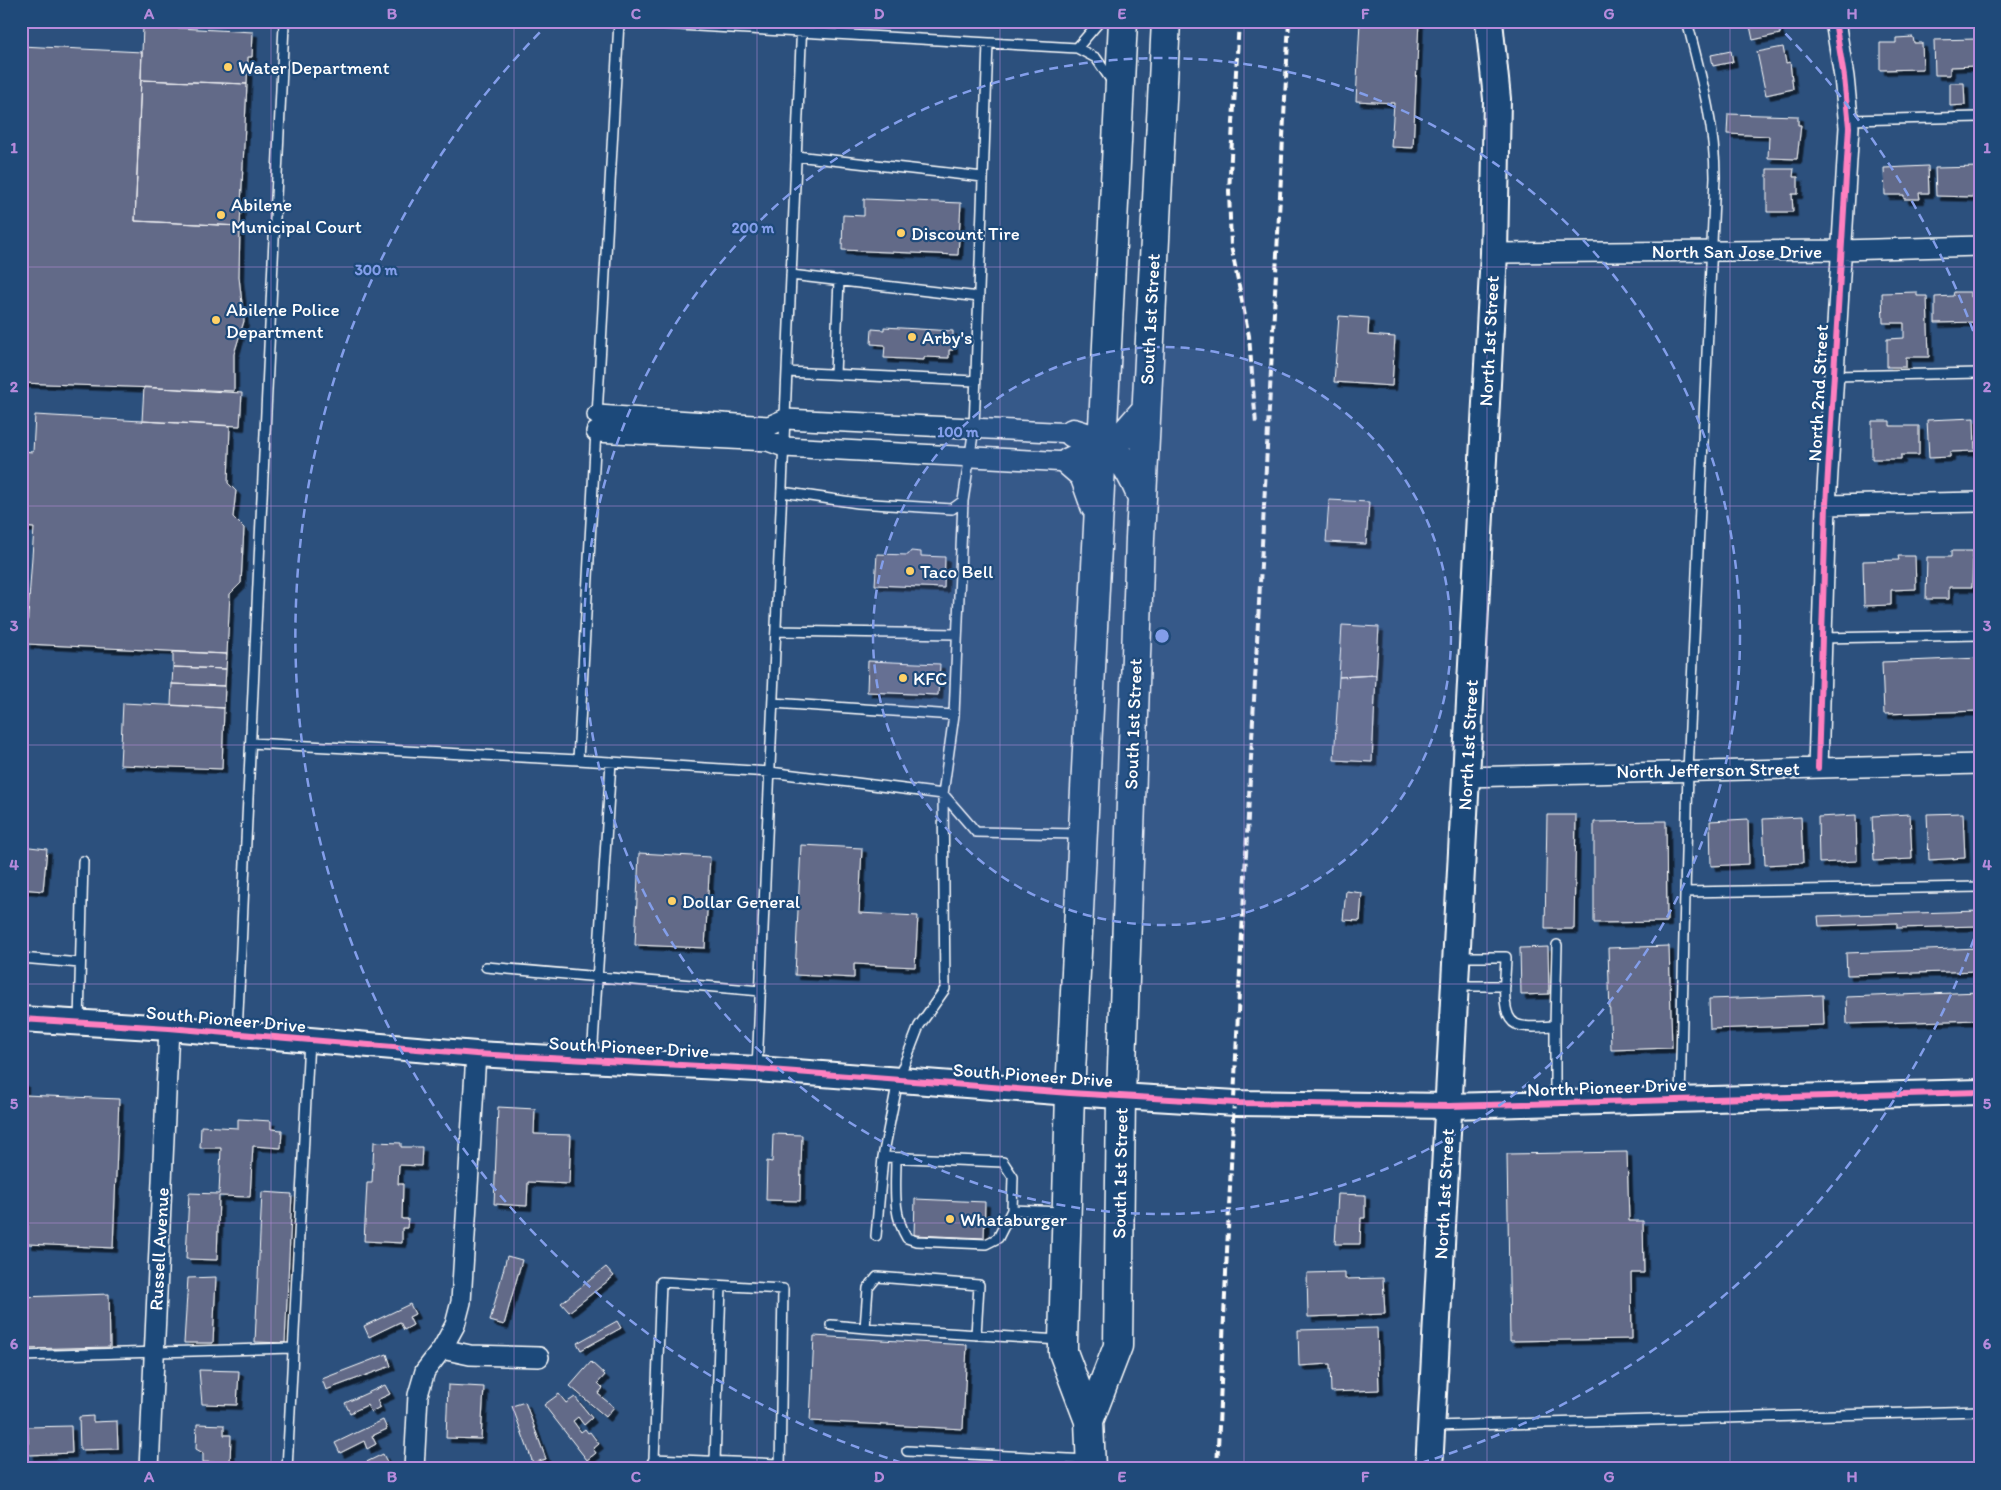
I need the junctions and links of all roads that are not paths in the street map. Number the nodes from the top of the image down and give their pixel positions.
1 (287, 21) edge
2 (612, 21) edge
3 (802, 21) edge
4 (1100, 21) edge
5 (1123, 21) edge
6 (1166, 21) edge
7 (1489, 21) edge
8 (1687, 21) edge
9 (1835, 21) edge
10 (619, 22) edge
11 (801, 33) junction
12 (988, 43) junction
13 (1077, 48) junction
14 (1120, 98) junction
15 (1980, 117) edge
16 (1848, 120) junction
17 (796, 156) junction
18 (983, 177) junction
19 (1980, 246) edge
20 (1842, 250) junction
21 (1711, 251) junction
22 (1494, 253) junction
23 (791, 275) junction
24 (840, 280) junction
25 (979, 297) junction
26 (1107, 358) junction
27 (787, 372) junction
28 (1980, 373) edge
29 (835, 374) junction
30 (1834, 376) junction
31 (975, 381) junction
32 (1145, 411) junction
33 (785, 419) junction
34 (596, 424) junction
35 (974, 428) junction
36 (1073, 433) junction
37 (1104, 445) junction
38 (784, 447) junction
39 (970, 457) junction
40 (1069, 462) junction
41 (782, 492) junction
42 (1141, 498) junction
43 (963, 501) junction
44 (1980, 502) edge
45 (1826, 505) junction
46 (1099, 521) junction
47 (776, 631) junction
48 (956, 634) junction
49 (1980, 635) edge
50 (1820, 638) junction
51 (773, 703) junction
52 (954, 715) junction
53 (251, 743) junction
54 (578, 760) junction
55 (611, 762) junction
56 (1980, 764) edge
57 (1818, 768) junction
58 (1688, 771) junction
59 (770, 772) junction
60 (1466, 777) junction
61 (943, 794) junction
62 (1083, 834) junction
63 (83, 861) dead end
64 (1980, 887) edge
65 (1685, 892) junction
66 (1557, 945) dead end
67 (1457, 957) junction
68 (21, 958) edge
69 (80, 963) junction
70 (486, 967) dead end
71 (598, 976) junction
72 (1455, 986) junction
73 (1505, 986) junction
74 (761, 991) junction
75 (21, 1019) edge
76 (79, 1023) junction
77 (1556, 1026) junction
78 (169, 1028) junction
79 (237, 1034) junction
80 (308, 1040) junction
81 (476, 1054) junction
82 (592, 1060) junction
83 (757, 1069) junction
84 (898, 1080) junction
85 (1980, 1092) edge
86 (1070, 1093) junction
87 (1121, 1096) junction
88 (1680, 1100) junction
89 (1236, 1103) joint
90 (1555, 1103) junction
91 (1449, 1106) junction
92 (883, 1157) junction
93 (896, 1158) junction
94 (1012, 1210) junction
95 (1067, 1212) junction
96 (876, 1236) dead end
97 (721, 1286) junction
98 (831, 1325) dead end
99 (864, 1328) junction
100 (976, 1335) junction
101 (1063, 1341) junction
102 (292, 1348) junction
103 (442, 1349) junction
104 (154, 1352) junction
105 (21, 1356) edge
106 (540, 1357) dead end
107 (1980, 1411) edge
108 (1089, 1421) junction
109 (1431, 1426) junction
110 (907, 1451) dead end
111 (654, 1459) junction
112 (715, 1462) junction
113 (1091, 1465) edge
114 (780, 1466) edge
115 (149, 1469) edge
116 (287, 1469) edge
117 (414, 1469) edge
118 (649, 1469) edge
119 (1429, 1469) edge

1 - 53 lane
2 - 10 lane
3 - 11 lane
4 - 13 lane
5 - 14 main road, South 1st Street
6 - 32 main road, South 1st Street
7 - 22 main road, North 1st Street
8 - 21 lane
9 - 16 street, North 2nd Street
10 - 11 lane
10 - 34 lane
11 - 12 lane
11 - 17 lane
12 - 13 lane
12 - 18 lane
13 - 14 lane
14 - 26 main road, South 1st Street
15 - 16 lane
16 - 20 street, North 2nd Street
17 - 18 lane
17 - 23 lane
18 - 25 lane
19 - 20 street, North San Jose Drive
20 - 21 street, North San Jose Drive
20 - 30 street, North 2nd Street
21 - 22 street, North San Jose Drive
21 - 58 lane
22 - 60 main road, North 1st Street
23 - 24 lane
23 - 27 lane
24 - 25 lane
24 - 29 lane
25 - 31 lane
26 - 36 main road
26 - 37 main road, South 1st Street
27 - 29 lane
27 - 33 lane
28 - 30 lane
29 - 31 lane
30 - 45 street, North 2nd Street
31 - 35 lane
32 - 37 main road
32 - 42 main road, South 1st Street
33 - 34 street
33 - 35 street
33 - 38 lane
34 - 38 street
34 - 54 lane
35 - 36 street
35 - 39 lane
36 - 37 main road
37 - 40 main road
37 - 42 main road
37 - 46 main road, South 1st Street
38 - 39 street
38 - 41 lane
39 - 40 street
39 - 43 lane
40 - 46 main road
41 - 43 lane
41 - 47 lane
42 - 87 main road, South 1st Street
43 - 48 lane
44 - 45 street
45 - 50 street, North 2nd Street
46 - 62 main road, South 1st Street
47 - 48 lane
47 - 51 lane
48 - 52 lane
49 - 50 lane
50 - 57 street, North 2nd Street
51 - 52 lane
51 - 59 lane
52 - 61 lane
53 - 54 lane
53 - 79 lane
54 - 55 lane
55 - 59 lane
55 - 71 lane
56 - 57 street, North Jefferson Street
57 - 58 street, North Jefferson Street
58 - 60 street, North Jefferson Street
58 - 65 lane
59 - 61 lane
59 - 74 lane
60 - 67 main road, North 1st Street
61 - 62 lane
61 - 84 lane
62 - 86 main road, South 1st Street
63 - 69 lane
64 - 65 lane
65 - 88 lane
66 - 77 lane
67 - 72 main road, North 1st Street
67 - 73 lane
68 - 69 lane
69 - 76 lane
70 - 71 lane
71 - 74 lane
71 - 82 lane
72 - 73 lane
72 - 91 main road, North 1st Street
73 - 77 lane
74 - 83 lane
75 - 76 street, South Pioneer Drive
76 - 78 street, South Pioneer Drive
77 - 90 lane
78 - 79 street, South Pioneer Drive
78 - 104 street, Russell Avenue
79 - 80 street, South Pioneer Drive
80 - 81 street, South Pioneer Drive
80 - 102 lane
81 - 82 street, South Pioneer Drive
81 - 103 street
82 - 83 street, South Pioneer Drive
83 - 84 street, South Pioneer Drive
84 - 86 street, South Pioneer Drive
84 - 92 lane
85 - 88 street, North Pioneer Drive
86 - 87 street, South Pioneer Drive
86 - 95 main road, South 1st Street
87 - 89 street, South Pioneer Drive
87 - 108 main road, South 1st Street
88 - 90 street, North Pioneer Drive
89 - 91 street, North Pioneer Drive
90 - 91 street, North Pioneer Drive
91 - 109 main road, North 1st Street
92 - 93 lane
92 - 96 lane
93 - 94 lane
93 - 94 lane
94 - 95 lane
95 - 101 main road, South 1st Street
97 - 111 lane
97 - 112 lane
97 - 114 lane
98 - 99 lane
99 - 100 lane
99 - 100 lane
100 - 101 lane
101 - 108 main road, South 1st Street
102 - 104 lane
102 - 116 lane
103 - 106 street
103 - 117 street
104 - 105 lane
104 - 115 street, Russell Avenue
107 - 109 lane
108 - 113 main road, South 1st Street
109 - 119 main road, North 1st Street
110 - 113 lane
111 - 112 lane
111 - 118 lane
112 - 114 lane

